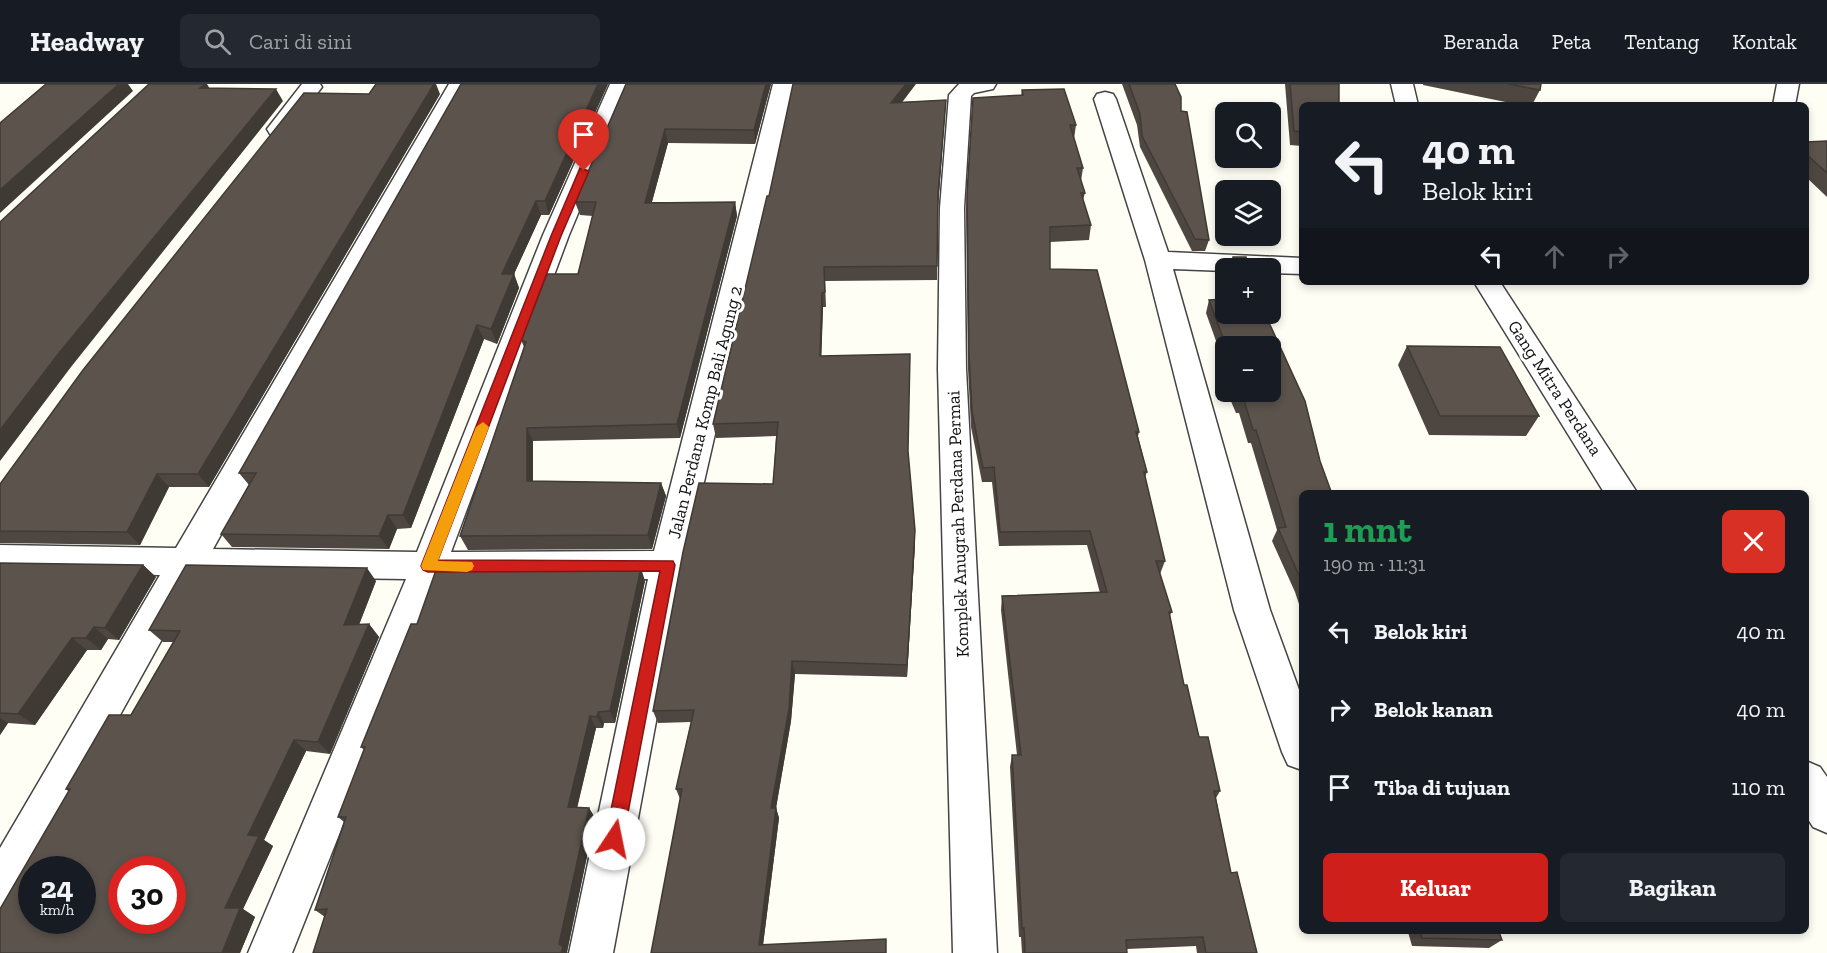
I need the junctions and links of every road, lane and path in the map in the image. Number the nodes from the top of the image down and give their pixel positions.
1 (460, 84) edge
2 (621, 84) edge
3 (784, 84) edge
4 (1402, 84) edge
5 (1788, 84) edge
6 (311, 87) dead end
7 (973, 89) edge
8 (1105, 99) dead end
9 (1406, 102) edge
10 (1785, 102) edge
11 (264, 148) edge
12 (1158, 260) junction
13 (1299, 266) edge
14 (1489, 285) edge
15 (1619, 490) edge
16 (0, 559) edge
17 (188, 562) junction
18 (668, 565) junction
19 (428, 566) junction
20 (1299, 743) edge
21 (1809, 785) edge
22 (1827, 813) edge
23 (0, 890) edge
24 (270, 953) edge
25 (591, 953) edge
26 (975, 953) edge

1 - 17 street
2 - 19 street
3 - 18 street, Jalan Perdana Komp Bali Agung 2
4 - 9 street
5 - 10 street
6 - 11 street
7 - 26 street, Komplek Anugrah Perdana Permai
8 - 12 street
12 - 13 street
12 - 20 street
14 - 15 street, Gang Mitra Perdana
16 - 17 street
17 - 19 street
17 - 23 street
18 - 19 street
18 - 25 street, Jalan Perdana Komp Bali Agung 2
19 - 24 street
21 - 22 street

